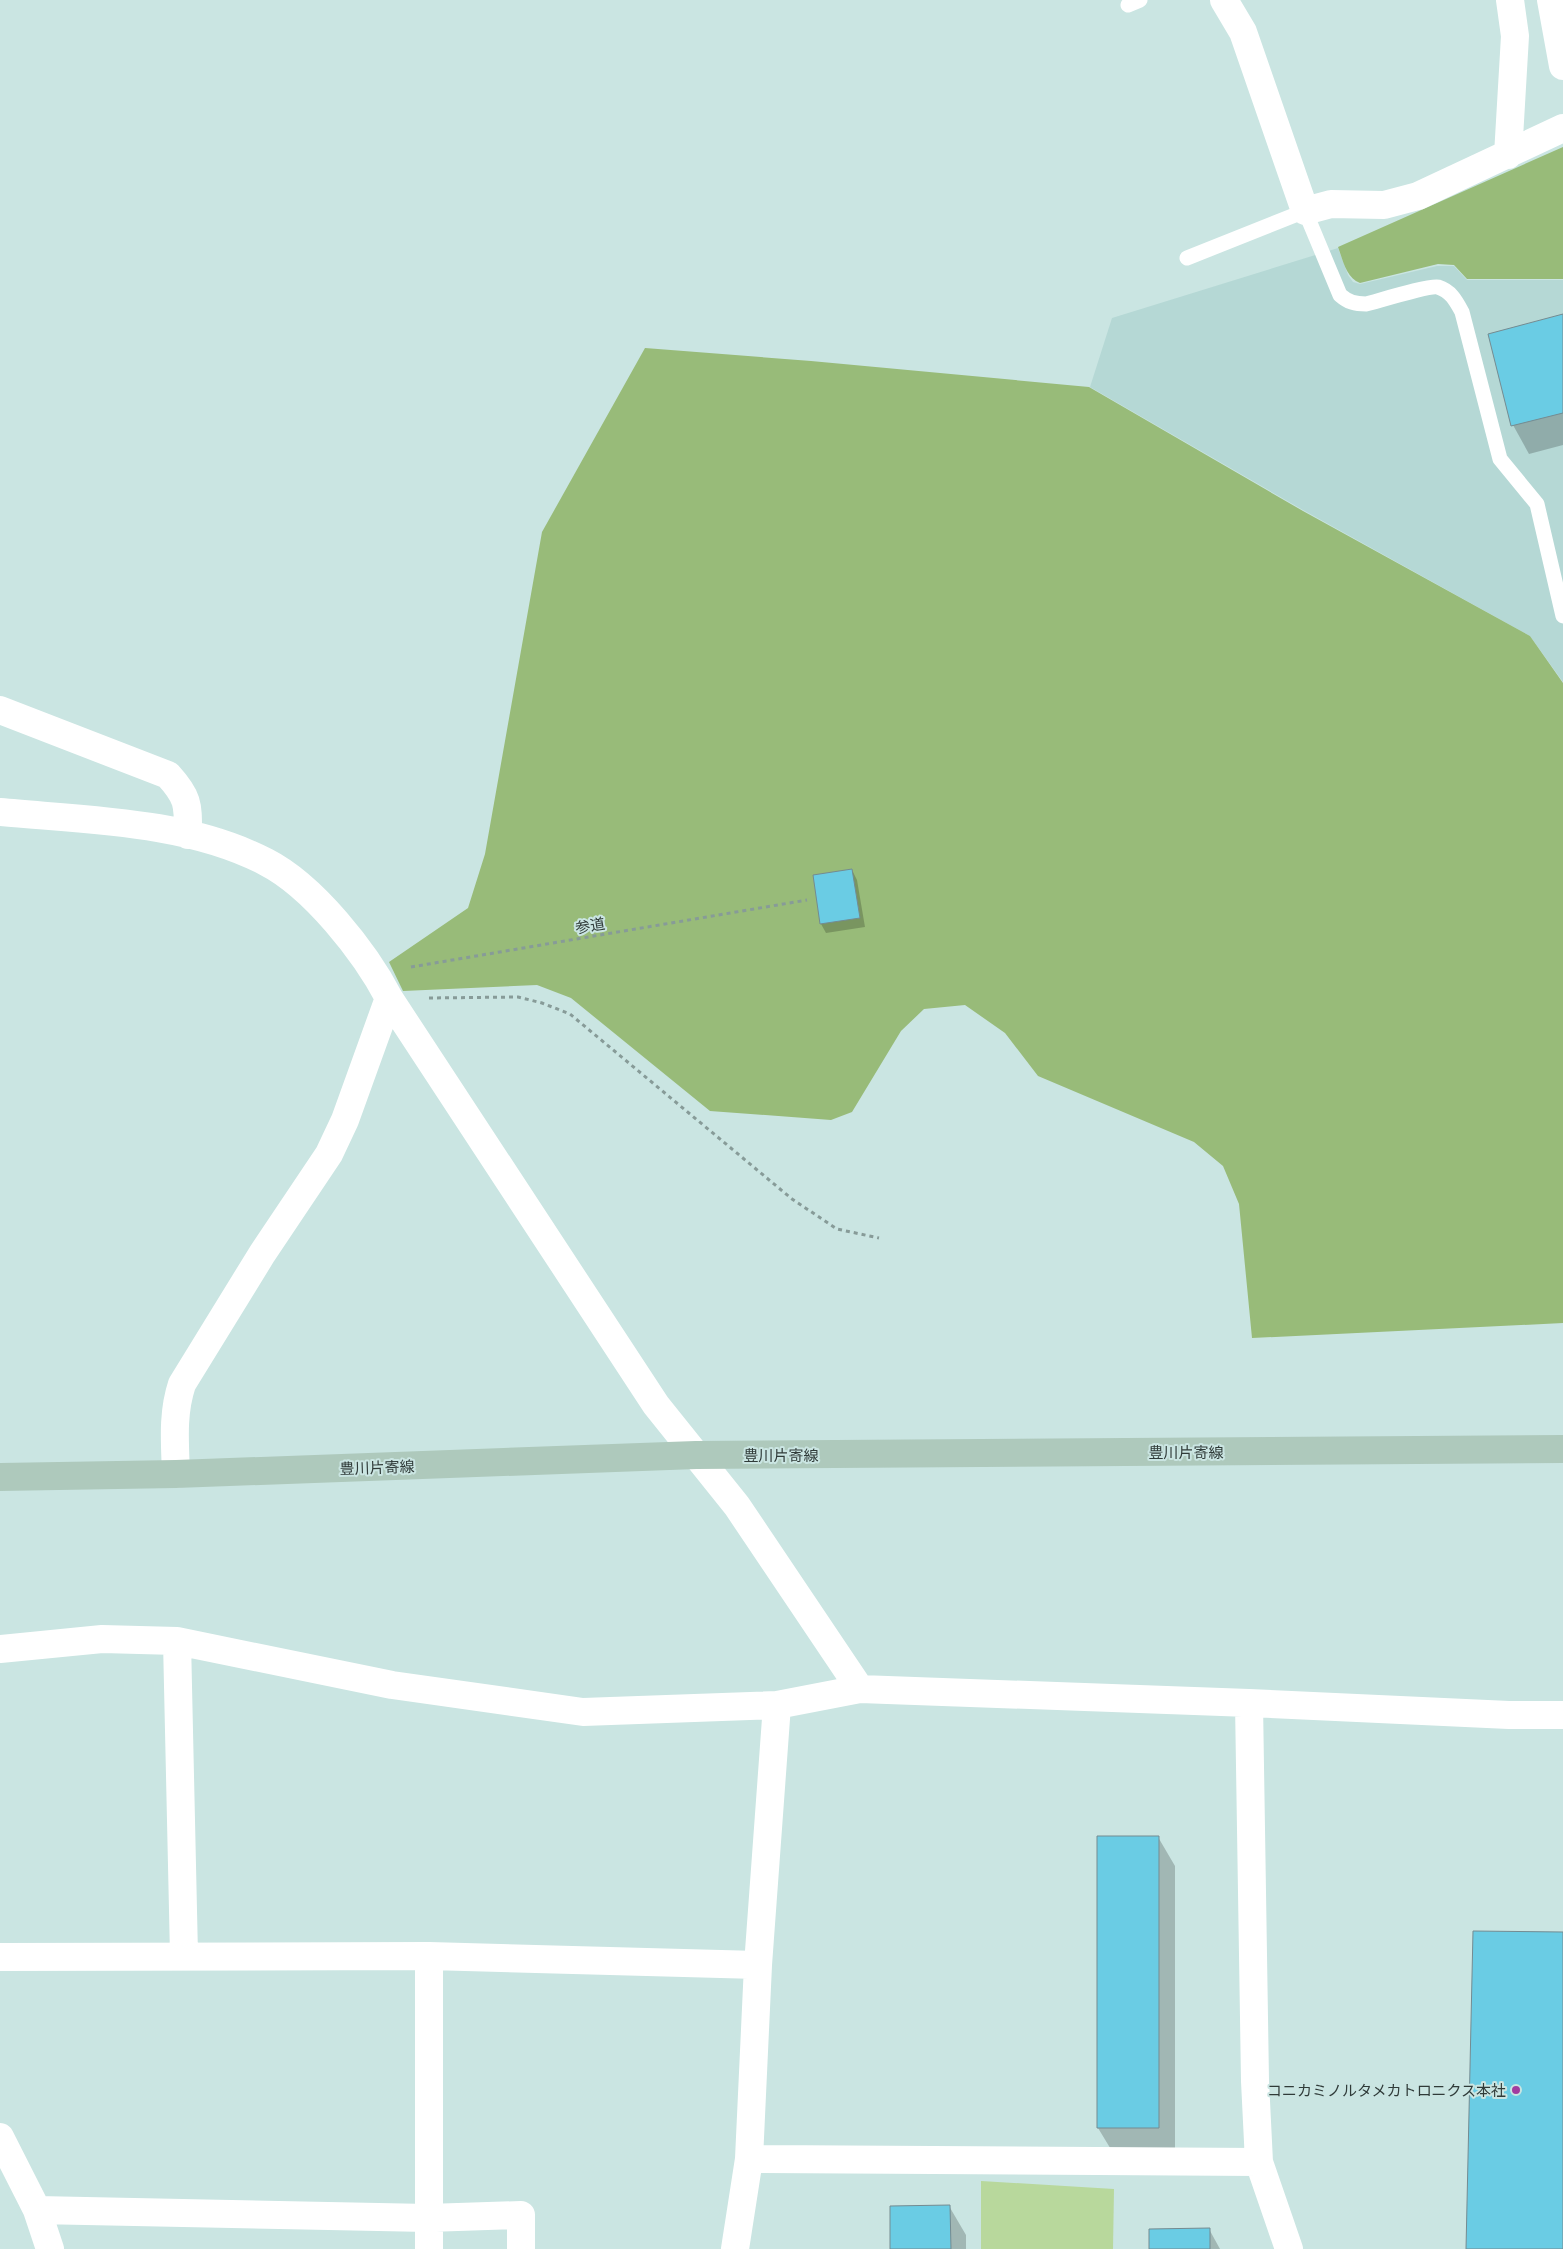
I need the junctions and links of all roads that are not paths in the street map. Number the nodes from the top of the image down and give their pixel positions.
1 (1224, 0) edge
2 (1510, 0) edge
3 (1551, 0) edge
4 (1563, 66) edge
5 (1563, 128) edge
6 (1508, 155) junction
7 (1305, 211) junction
8 (1186, 258) dead end
9 (1563, 616) edge
10 (0, 710) edge
11 (0, 812) edge
12 (188, 835) junction
13 (389, 998) junction
14 (1563, 1449) edge
15 (696, 1455) junction
16 (176, 1474) junction
17 (0, 1477) edge
18 (177, 1641) junction
19 (0, 1649) edge
20 (860, 1689) junction
21 (1249, 1703) junction
22 (777, 1705) junction
23 (1563, 1715) edge
24 (184, 1955) junction
25 (429, 1956) junction
26 (0, 1957) edge
27 (758, 1965) junction
28 (0, 2137) edge
29 (749, 2159) junction
30 (1259, 2162) junction
31 (37, 2210) junction
32 (428, 2218) junction
33 (50, 2249) edge
34 (429, 2249) edge
35 (521, 2249) edge
36 (735, 2249) edge
37 (1289, 2249) edge

1 - 7 street
2 - 6 street
3 - 4 street
5 - 6 street
6 - 7 street
7 - 8 lane
7 - 9 lane
10 - 12 street
11 - 12 street
12 - 13 street
13 - 15 street
13 - 16 street
14 - 15 main road, 豊川片寄線
15 - 16 main road, 豊川片寄線
15 - 20 street
16 - 17 main road, 豊川片寄線
18 - 19 street
18 - 22 street
18 - 24 street
20 - 21 street
20 - 22 street
21 - 23 street
21 - 30 street
22 - 27 street
24 - 25 street
24 - 26 street
25 - 27 street
25 - 32 street
27 - 29 street
28 - 31 street
29 - 30 street
29 - 36 street
30 - 37 street
31 - 32 street
31 - 33 street
32 - 34 street
32 - 35 street

